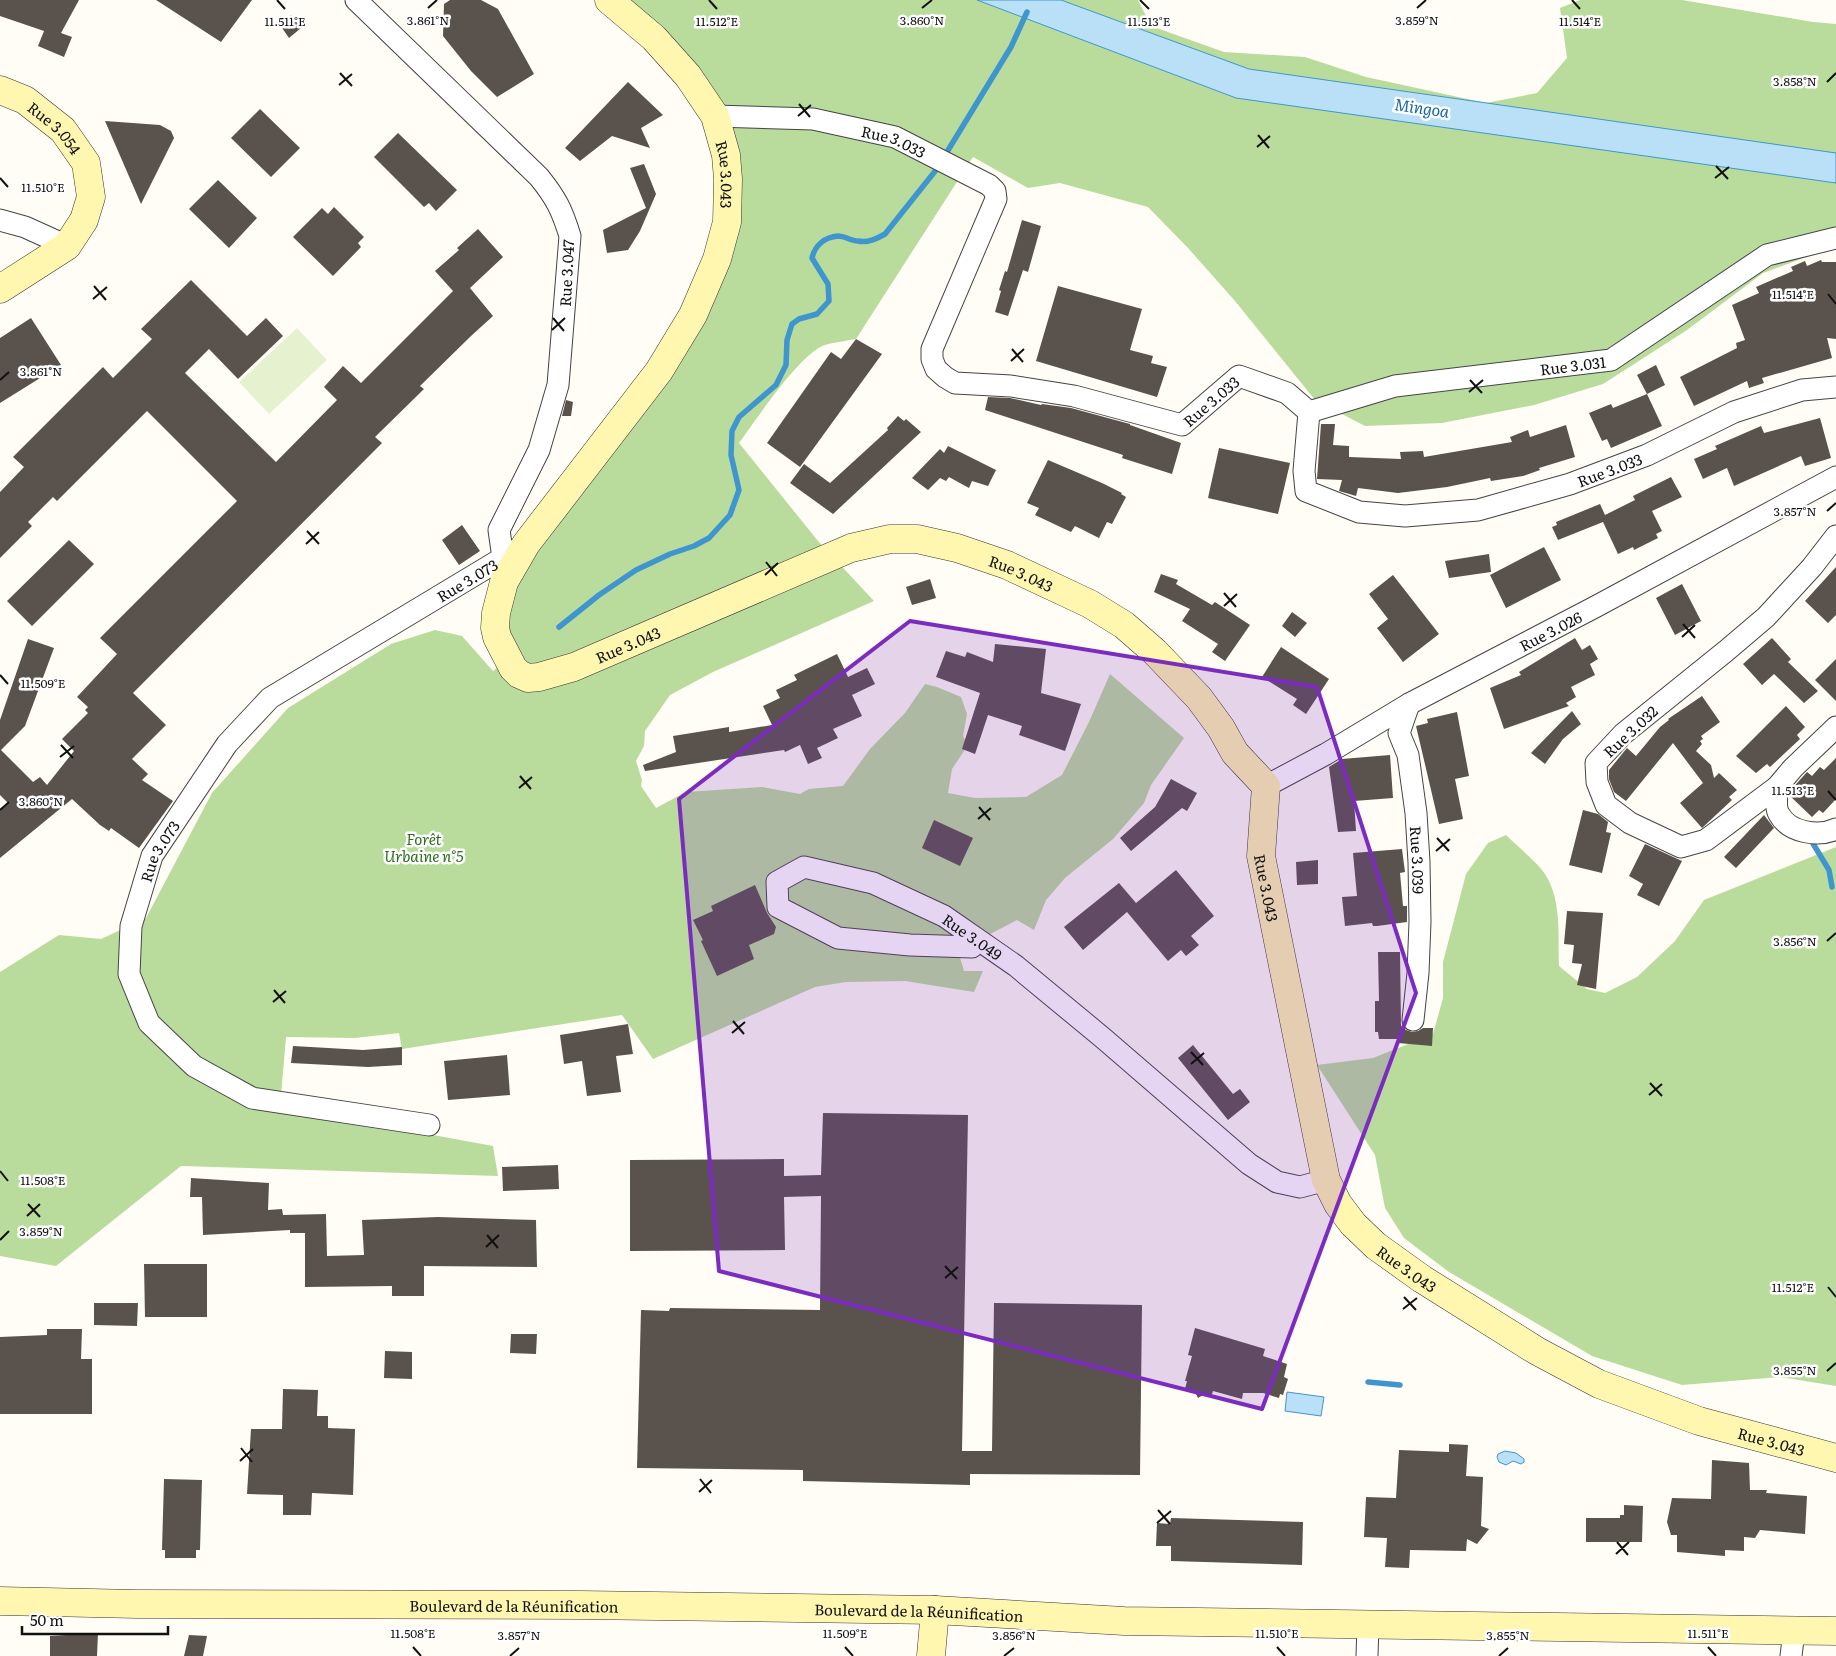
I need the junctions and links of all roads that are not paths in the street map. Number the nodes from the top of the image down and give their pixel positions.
1 (356, 0) edge
2 (609, 0) edge
3 (0, 90) edge
4 (714, 116) junction
5 (0, 220) edge
6 (1836, 238) edge
7 (67, 246) junction
8 (0, 290) edge
9 (1836, 387) edge
10 (1309, 412) junction
11 (1836, 477) edge
12 (1836, 536) edge
13 (526, 544) junction
14 (503, 558) junction
15 (1409, 704) junction
16 (1836, 727) edge
17 (1266, 786) junction
18 (1777, 787) junction
19 (1836, 829) edge
20 (972, 947) dead end
21 (1413, 1020) dead end
22 (429, 1125) dead end
23 (1326, 1180) junction
24 (1836, 1458) edge
25 (0, 1601) edge
26 (34, 1602) junction
27 (935, 1610) junction
28 (0, 1614) edge
29 (1368, 1625) junction
30 (1836, 1631) edge
31 (1792, 1643) edge
32 (931, 1656) edge
33 (1367, 1656) edge

1 - 14 street, Rue 3.047
2 - 4 street, Rue 3.043
3 - 7 street, Rue 3.054
4 - 10 street, Rue 3.033
4 - 13 street, Rue 3.043
5 - 7 street
6 - 10 street, Rue 3.031
7 - 8 street, Rue 3.054
9 - 10 street, Rue 3.033
11 - 15 street, Rue 3.026
12 - 18 street, Rue 3.032
13 - 14 street, Rue 3.073
13 - 17 street, Rue 3.043
14 - 22 street, Rue 3.073
15 - 17 street, Rue 3.026
15 - 21 street, Rue 3.039
16 - 18 street, Rue 3.032
17 - 23 street, Rue 3.043
18 - 19 street
20 - 23 street, Rue 3.049
23 - 24 street, Rue 3.043
25 - 26 street, Boulevard de la Réunification
26 - 27 street, Boulevard de la Réunification
26 - 28 street
27 - 29 street, Boulevard de la Réunification
27 - 32 street
29 - 31 street, Boulevard de la Réunification
29 - 33 street
30 - 31 street, Boulevard de la Réunification

